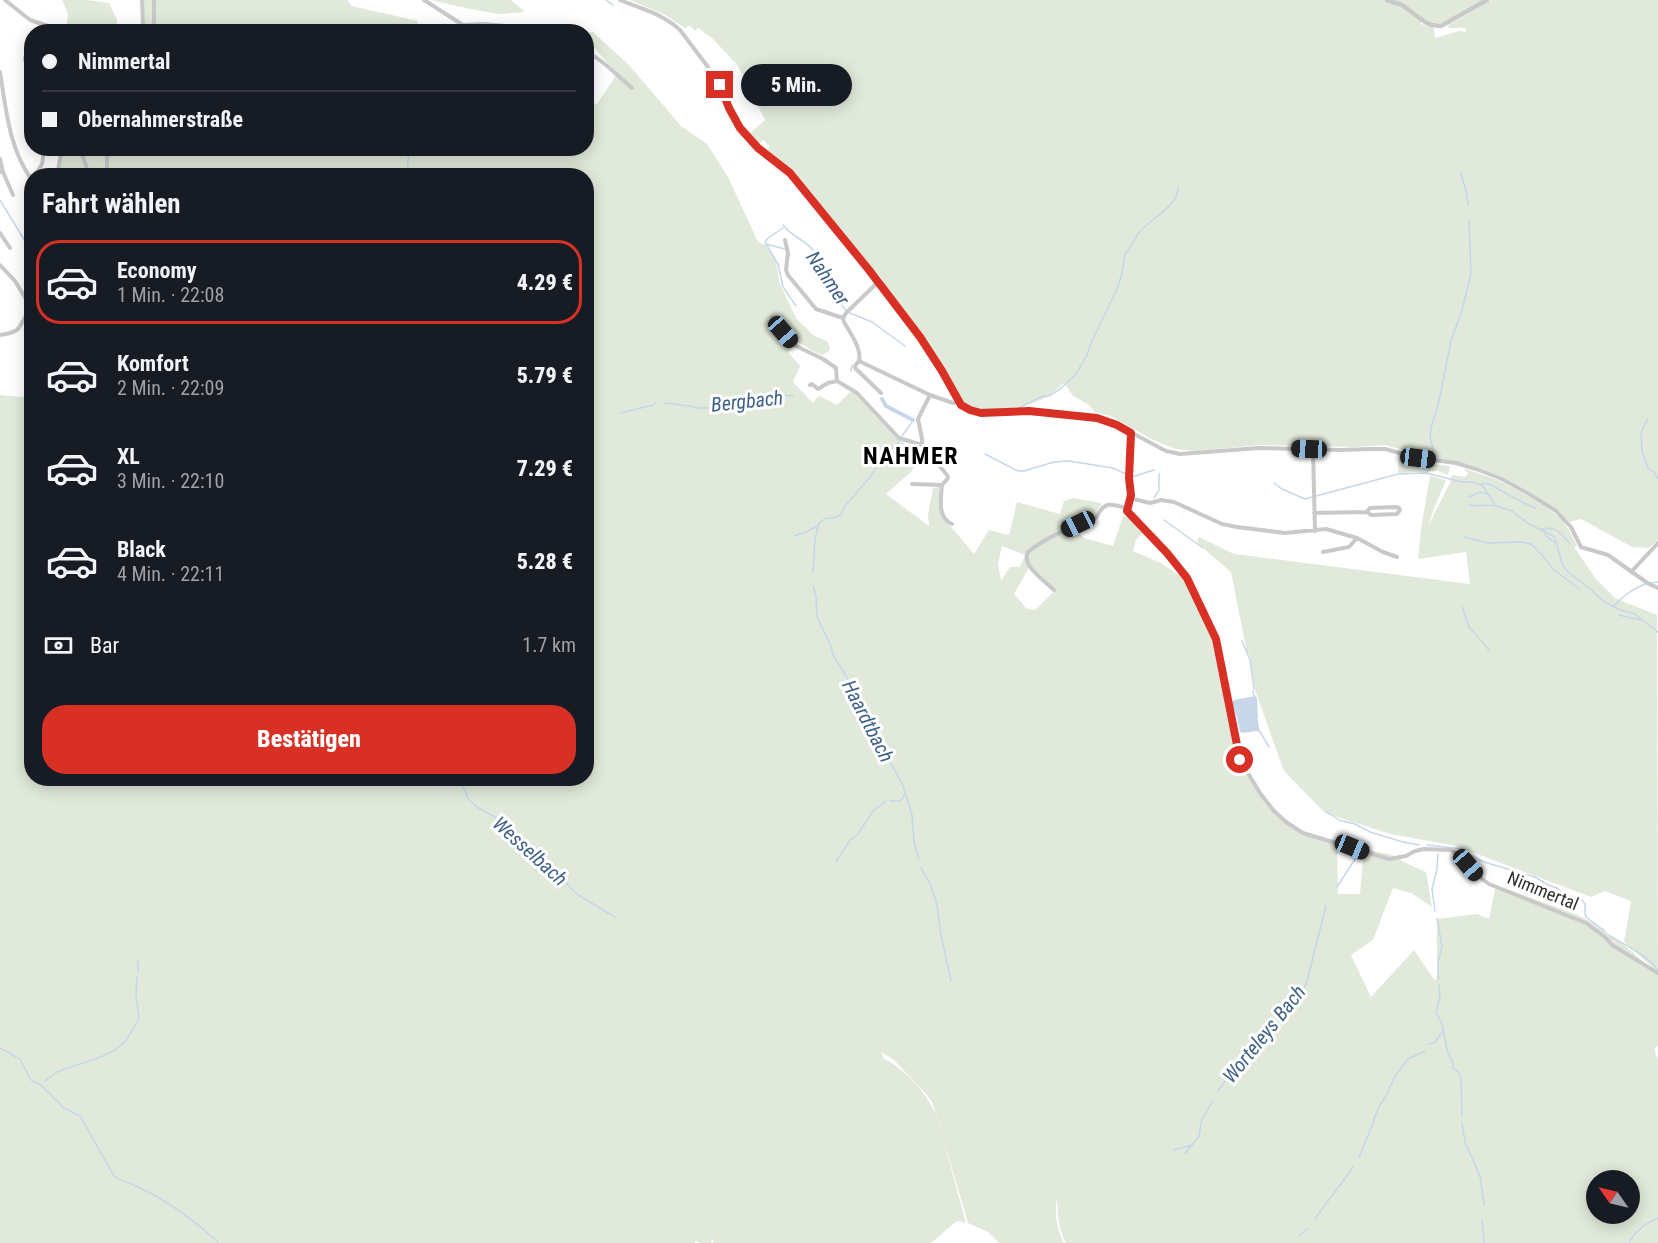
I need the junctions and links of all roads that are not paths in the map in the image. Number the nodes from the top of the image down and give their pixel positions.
1 (5, 0) edge
2 (142, 0) edge
3 (154, 0) edge
4 (424, 0) edge
5 (621, 0) edge
6 (1388, 0) edge
7 (1487, 0) edge
8 (42, 24) edge
9 (142, 24) edge
10 (153, 24) edge
11 (459, 24) edge
12 (594, 56) edge
13 (0, 72) edge
14 (632, 88) dead end
15 (0, 159) edge
16 (25, 168) edge
17 (2, 172) edge
18 (13, 195) dead end
19 (0, 233) edge
20 (785, 240) dead end
21 (10, 248) dead end
22 (0, 265) edge
23 (878, 282) junction
24 (24, 297) edge
25 (772, 317) dead end
26 (843, 318) junction
27 (24, 319) edge
28 (0, 335) edge
29 (860, 361) junction
30 (837, 381) junction
31 (810, 385) dead end
32 (881, 393) dead end
33 (930, 394) junction
34 (958, 402) junction
35 (1131, 433) junction
36 (922, 445) junction
37 (1313, 450) junction
38 (912, 484) dead end
39 (942, 485) junction
40 (1130, 498) junction
41 (1127, 508) junction
42 (1367, 512) junction
43 (1314, 513) junction
44 (952, 524) dead end
45 (1315, 531) junction
46 (1357, 538) junction
47 (1658, 543) edge
48 (1323, 552) dead end
49 (1397, 557) dead end
50 (1631, 572) junction
51 (1658, 588) edge
52 (1054, 590) dead end
53 (1658, 973) edge

1 - 8 street
2 - 9 street
3 - 10 street
4 - 11 street
5 - 23 street
6 - 7 street
12 - 14 street
13 - 16 street
15 - 17 street
17 - 18 street
19 - 21 street
20 - 26 street
22 - 24 street
23 - 26 street
23 - 34 street
25 - 30 street
26 - 29 street
27 - 28 street
29 - 32 street
29 - 33 street
30 - 31 street
30 - 36 street
33 - 34 street
33 - 36 street
34 - 35 street
35 - 37 street
35 - 40 street
36 - 39 street
37 - 43 street
37 - 50 street
38 - 39 street
39 - 44 street
40 - 41 street
40 - 45 street
41 - 52 street
41 - 53 street, Nimmertal
42 - 42 street
42 - 43 street
43 - 45 street
45 - 46 street
46 - 48 street
46 - 49 street
47 - 50 street
50 - 51 street

